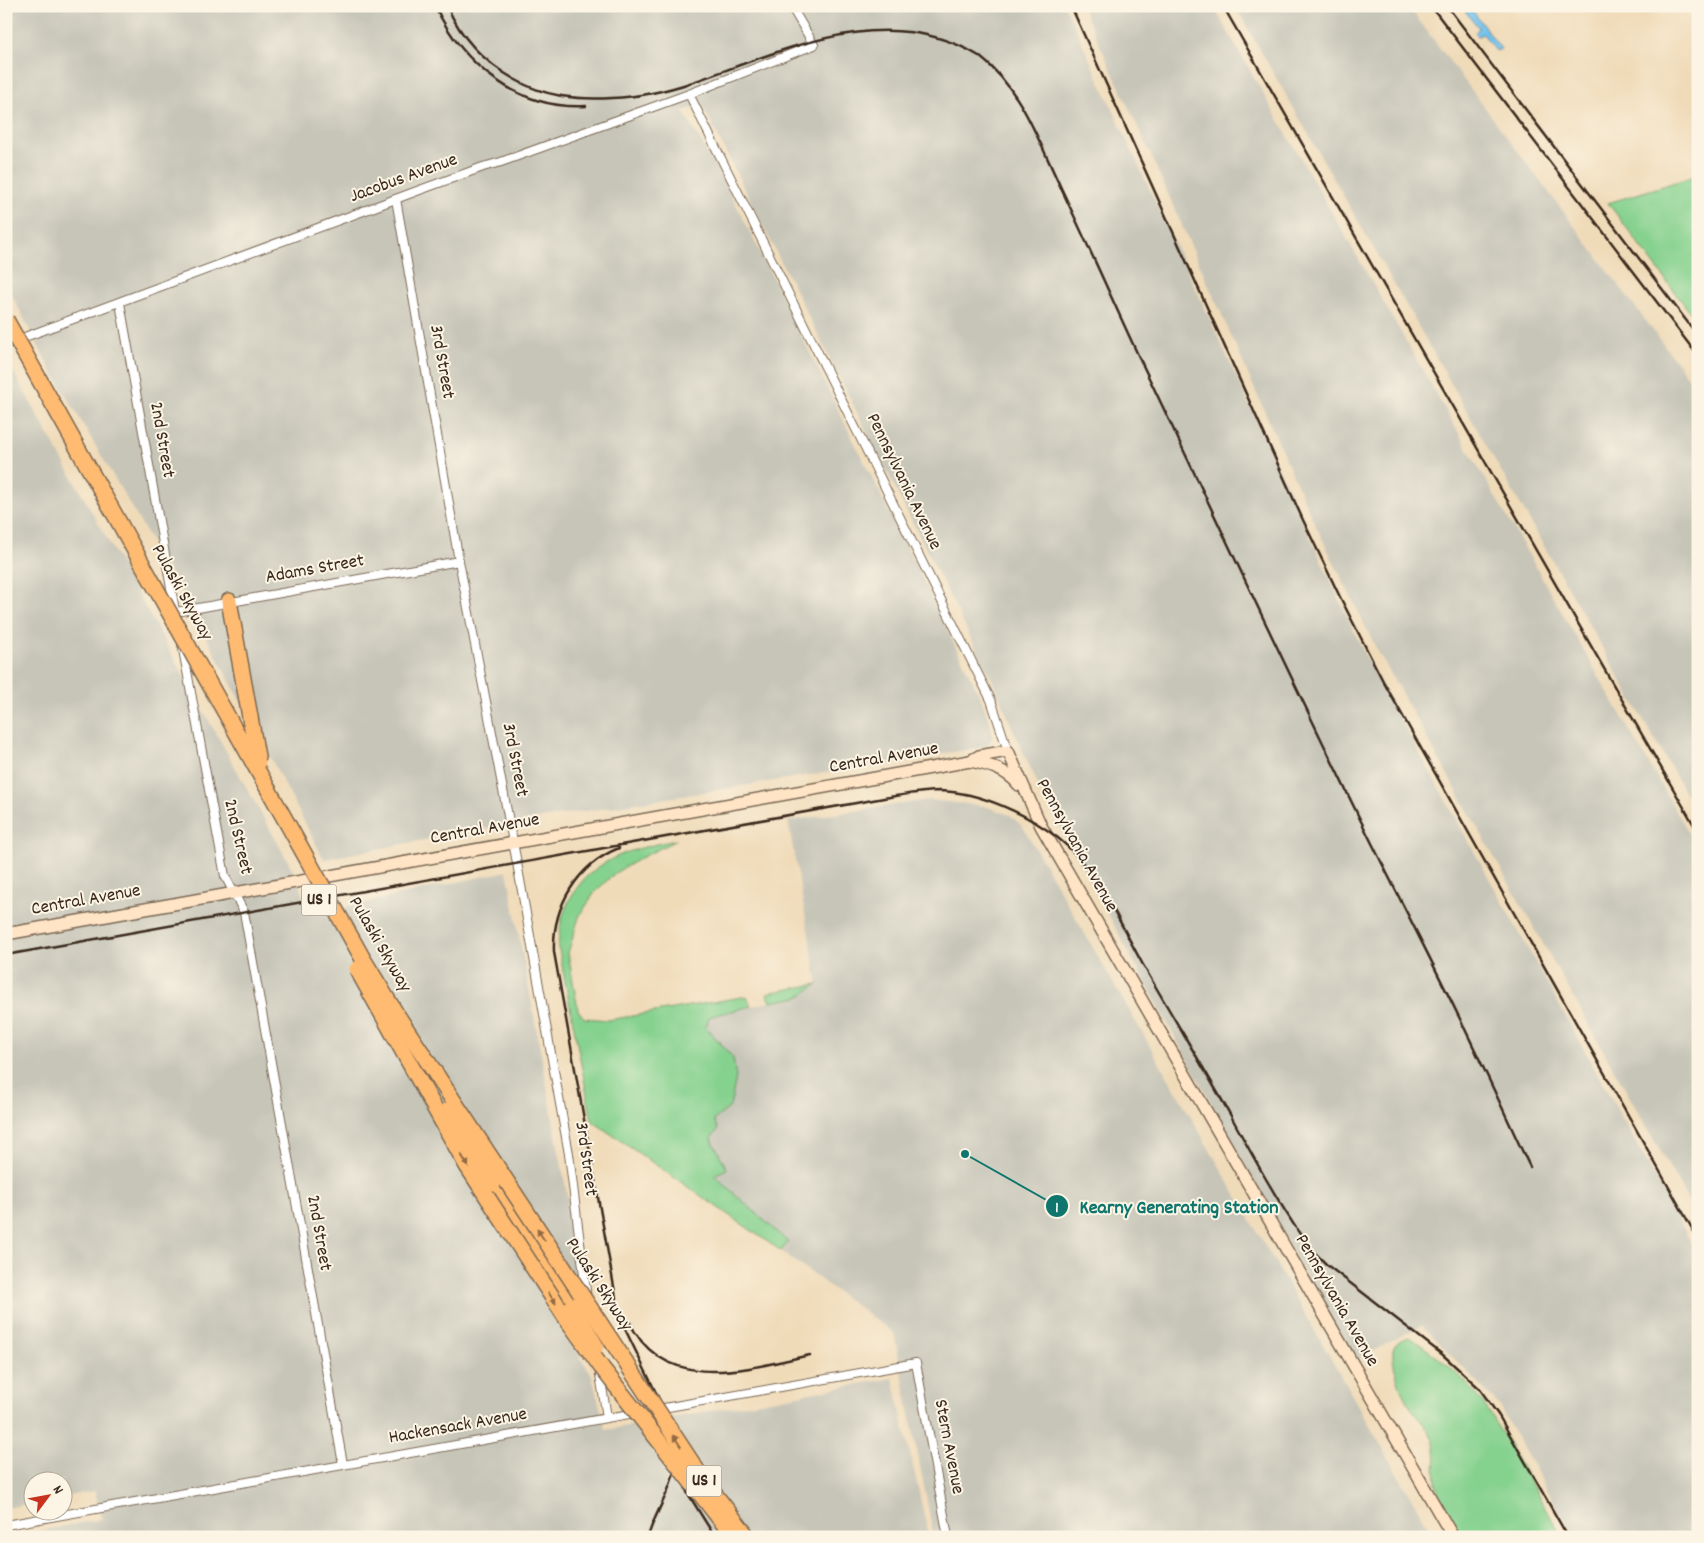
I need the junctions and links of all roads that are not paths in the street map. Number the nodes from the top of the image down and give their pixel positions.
1 (792, 6) edge
2 (689, 94) junction
3 (396, 199) junction
4 (120, 303) junction
5 (6, 320) edge
6 (6, 339) edge
7 (6, 344) edge
8 (459, 561) junction
9 (229, 601) junction
10 (176, 612) junction
11 (1008, 751) junction
12 (970, 761) junction
13 (1025, 792) junction
14 (513, 842) junction
15 (235, 892) junction
16 (6, 934) edge
17 (572, 1305) junction
18 (916, 1363) joint
19 (607, 1417) junction
20 (664, 1421) junction
21 (660, 1443) junction
22 (343, 1464) junction
23 (6, 1525) edge
24 (734, 1537) edge
25 (748, 1537) edge
26 (948, 1537) edge
27 (1453, 1537) edge

1 - 2 street, Jacobus Avenue
2 - 3 street, Jacobus Avenue
2 - 11 street, Pennsylvania Avenue
3 - 4 street, Jacobus Avenue
3 - 8 street, 3rd Street
4 - 7 street, Jacobus Avenue
4 - 10 street, 2nd Street
20 -> 5 highway, Pulaski Skyway / US 1, bridge
6 -> 21 highway, Pulaski Skyway / US 1, bridge
8 - 9 street, Adams Street
8 - 14 street, 3rd Street
9 - 10 street, Adams Street
9 - 17 highway, bridge
10 - 15 street, 2nd Street
11 - 12 main road, Central Avenue
11 - 13 main road, Pennsylvania Avenue
12 - 13 main road, Central Avenue
12 - 14 main road, Central Avenue
13 - 27 main road, Pennsylvania Avenue
14 - 15 main road, Central Avenue
14 - 19 street, 3rd Street
15 - 16 main road, Central Avenue
15 - 22 street, 2nd Street
17 - 20 highway, bridge
17 - 21 highway, bridge
18 - 19 street, Hackensack Avenue
18 - 26 street, Stern Avenue
19 - 22 street, Hackensack Avenue
25 -> 20 highway, Pulaski Skyway / US 1, bridge
21 - 24 highway, Pulaski Skyway / US 1, bridge
22 - 23 street, Hackensack Avenue

